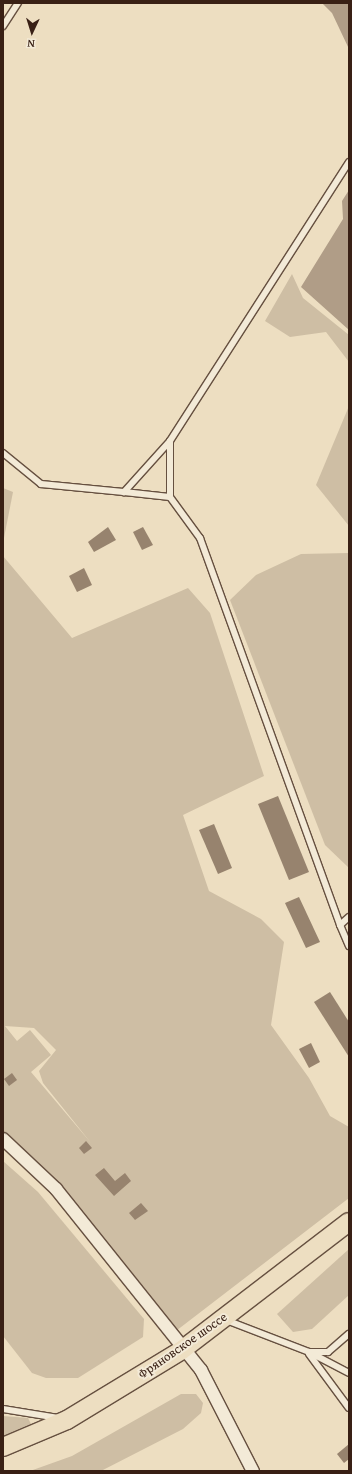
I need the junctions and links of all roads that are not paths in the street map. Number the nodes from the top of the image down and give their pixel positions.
1 (18, 3) edge
2 (3, 26) edge
3 (349, 162) edge
4 (170, 441) junction
5 (3, 453) edge
6 (124, 492) junction
7 (170, 497) junction
8 (349, 917) edge
9 (340, 925) junction
10 (349, 946) edge
11 (3, 1139) edge
12 (349, 1222) edge
13 (223, 1319) junction
14 (349, 1334) edge
15 (182, 1350) junction
16 (308, 1352) junction
17 (349, 1373) edge
18 (348, 1406) edge
19 (3, 1409) edge
20 (67, 1420) junction
21 (3, 1447) edge
22 (253, 1471) edge

1 - 2 lane
3 - 4 lane
4 - 6 lane
4 - 7 lane
5 - 6 lane
6 - 7 lane
7 - 9 lane
8 - 9 lane
9 - 10 lane
11 - 15 street
12 - 13 main road, Фряновское шоссе
13 - 15 main road, Фряновское шоссе
13 - 16 lane
14 - 16 lane
15 - 20 main road, Фряновское шоссе
15 - 22 street
16 - 17 lane
16 - 18 lane
19 - 20 lane
20 - 21 main road, Фряновское шоссе

